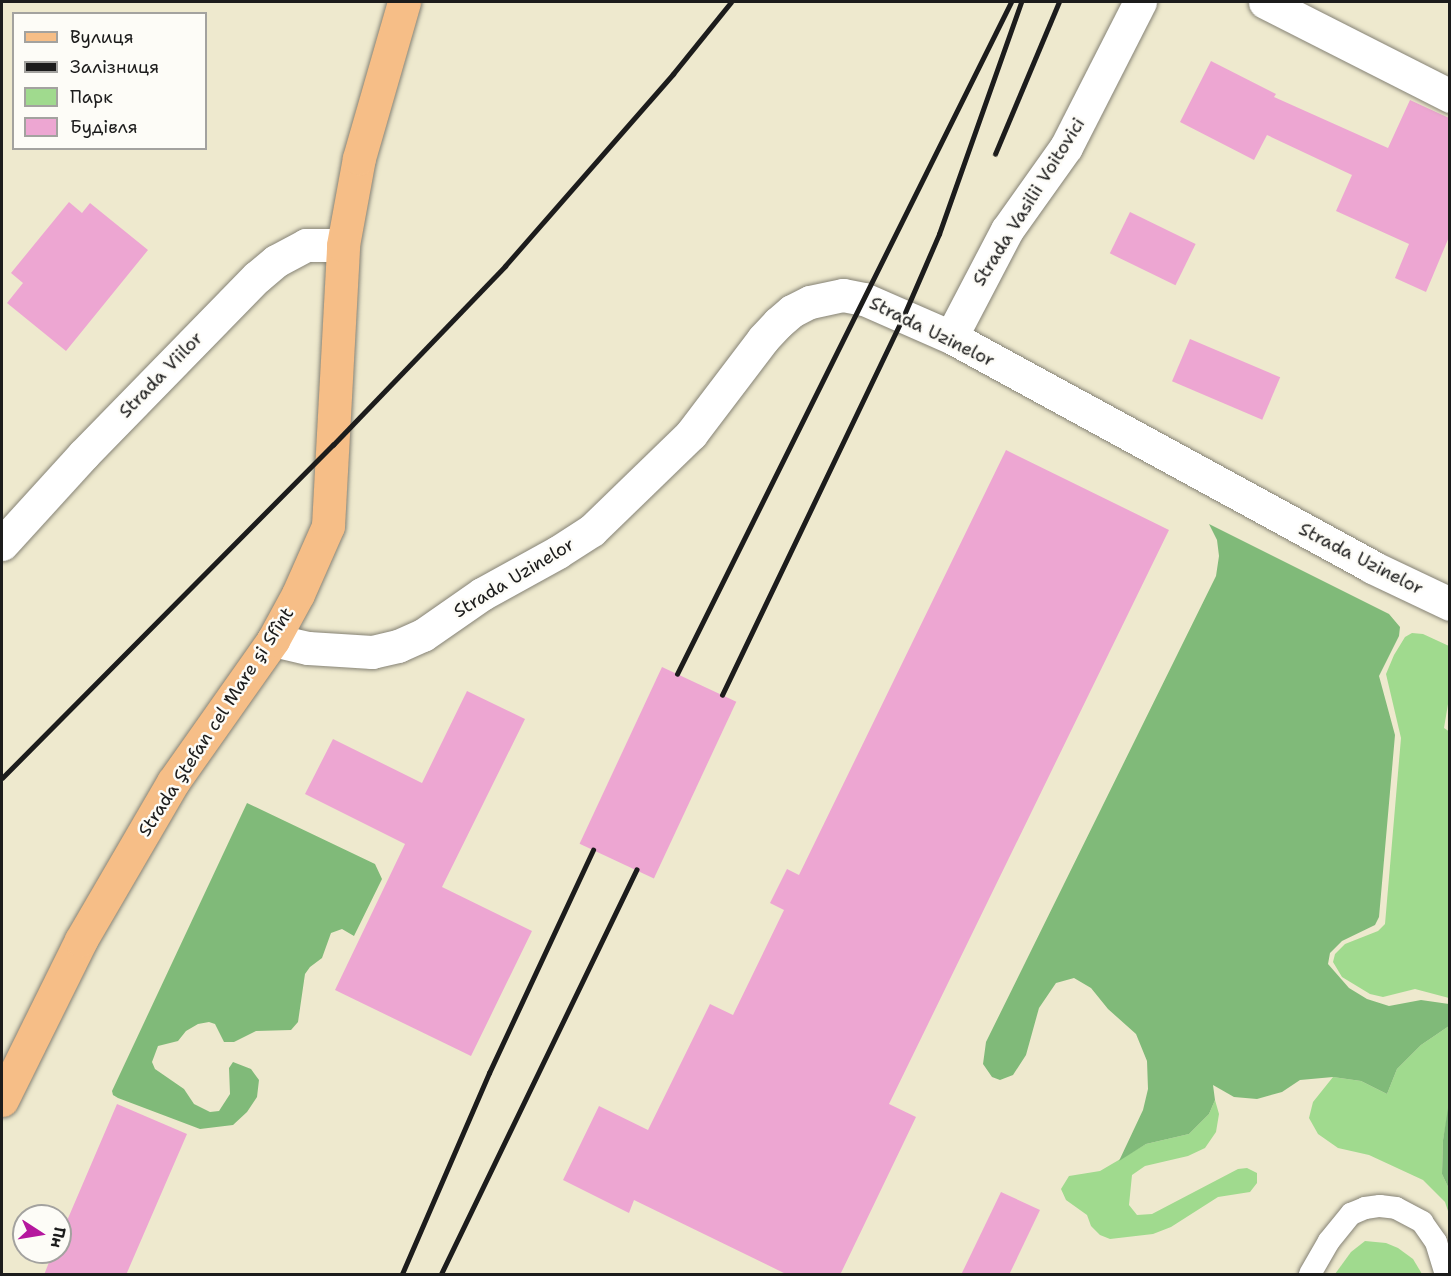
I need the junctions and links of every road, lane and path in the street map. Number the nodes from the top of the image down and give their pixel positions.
1 (404, 2) edge
2 (1140, 2) edge
3 (1265, 2) edge
4 (1449, 96) edge
5 (343, 245) junction
6 (951, 338) junction
7 (2, 544) edge
8 (1449, 604) edge
9 (273, 640) junction
10 (2, 1100) edge
11 (1310, 1275) edge
12 (1446, 1275) edge

1 - 5 main road, Strada Ştefan cel Mare şi Sfînt
2 - 6 street, Strada Vasilii Voitovici
3 - 4 street
5 - 7 street, Strada Viilor
5 - 9 main road, Strada Ştefan cel Mare şi Sfînt
6 - 8 street, Strada Uzinelor
6 - 9 street, Strada Uzinelor
9 - 10 main road, Strada Ştefan cel Mare şi Sfînt
11 - 12 lane

